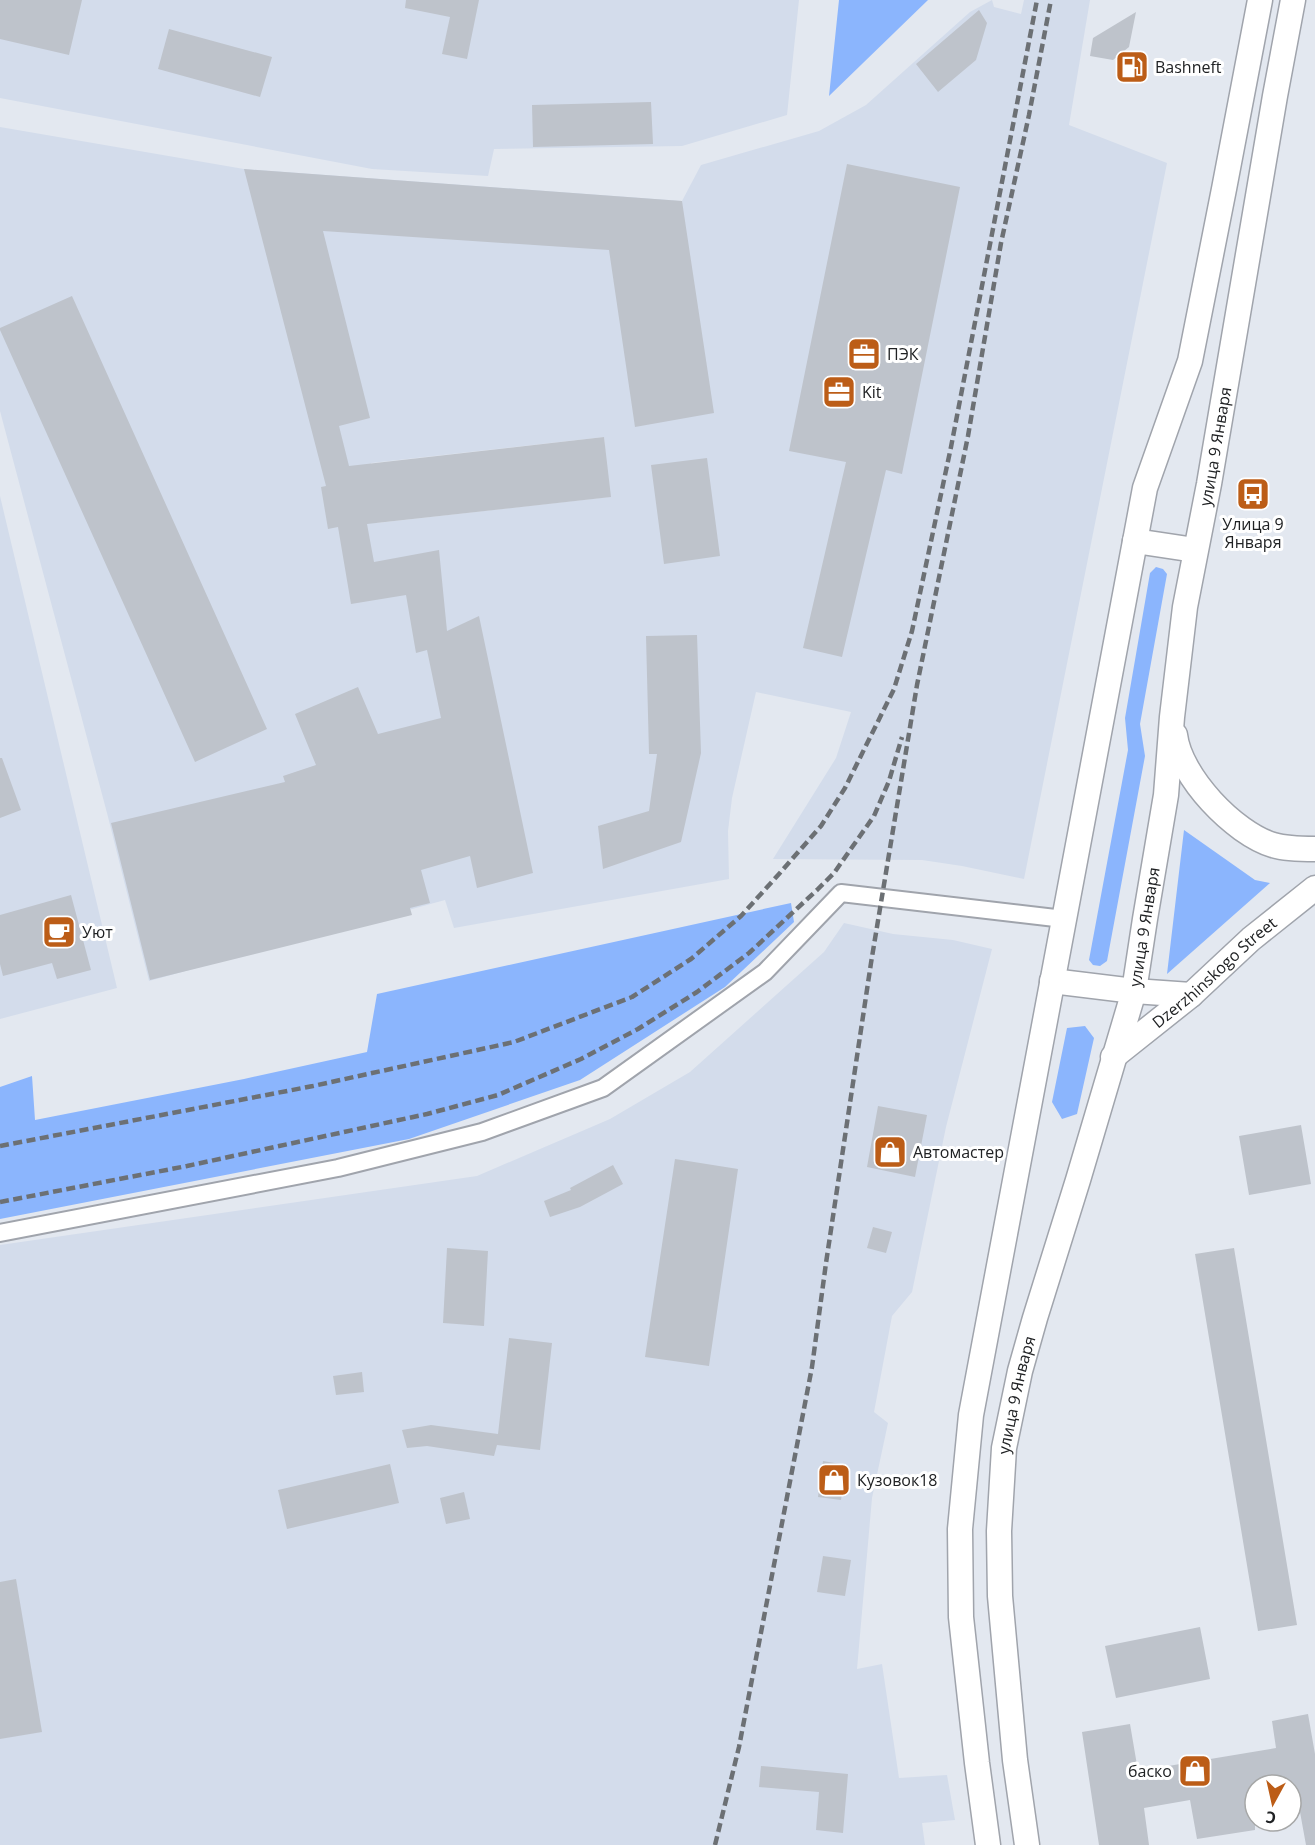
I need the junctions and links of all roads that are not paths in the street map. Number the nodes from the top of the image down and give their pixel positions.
1 (1260, 0) edge
2 (1293, 0) edge
3 (1135, 541) junction
4 (1195, 550) junction
5 (1172, 717) junction
6 (1315, 849) edge
7 (1315, 888) edge
8 (1064, 919) junction
9 (1052, 981) junction
10 (1134, 991) junction
11 (1191, 995) junction
12 (1113, 1057) junction
13 (0, 1233) edge
14 (1026, 1834) edge
15 (987, 1836) edge

1 - 3 main road
2 - 4 main road, улица 9 Января
3 - 4 main road
3 - 8 main road
4 - 5 main road, улица 9 Января
5 - 6 main road
5 - 10 main road, улица 9 Января
7 - 11 main road, Dzerzhinskogo Street
8 - 9 main road
8 - 13 street
9 - 10 main road
9 - 15 main road
10 - 11 main road
10 - 12 main road, улица 9 Января
11 - 12 main road, Dzerzhinskogo Street
12 - 14 main road, улица 9 Января
14 - 15 main road

